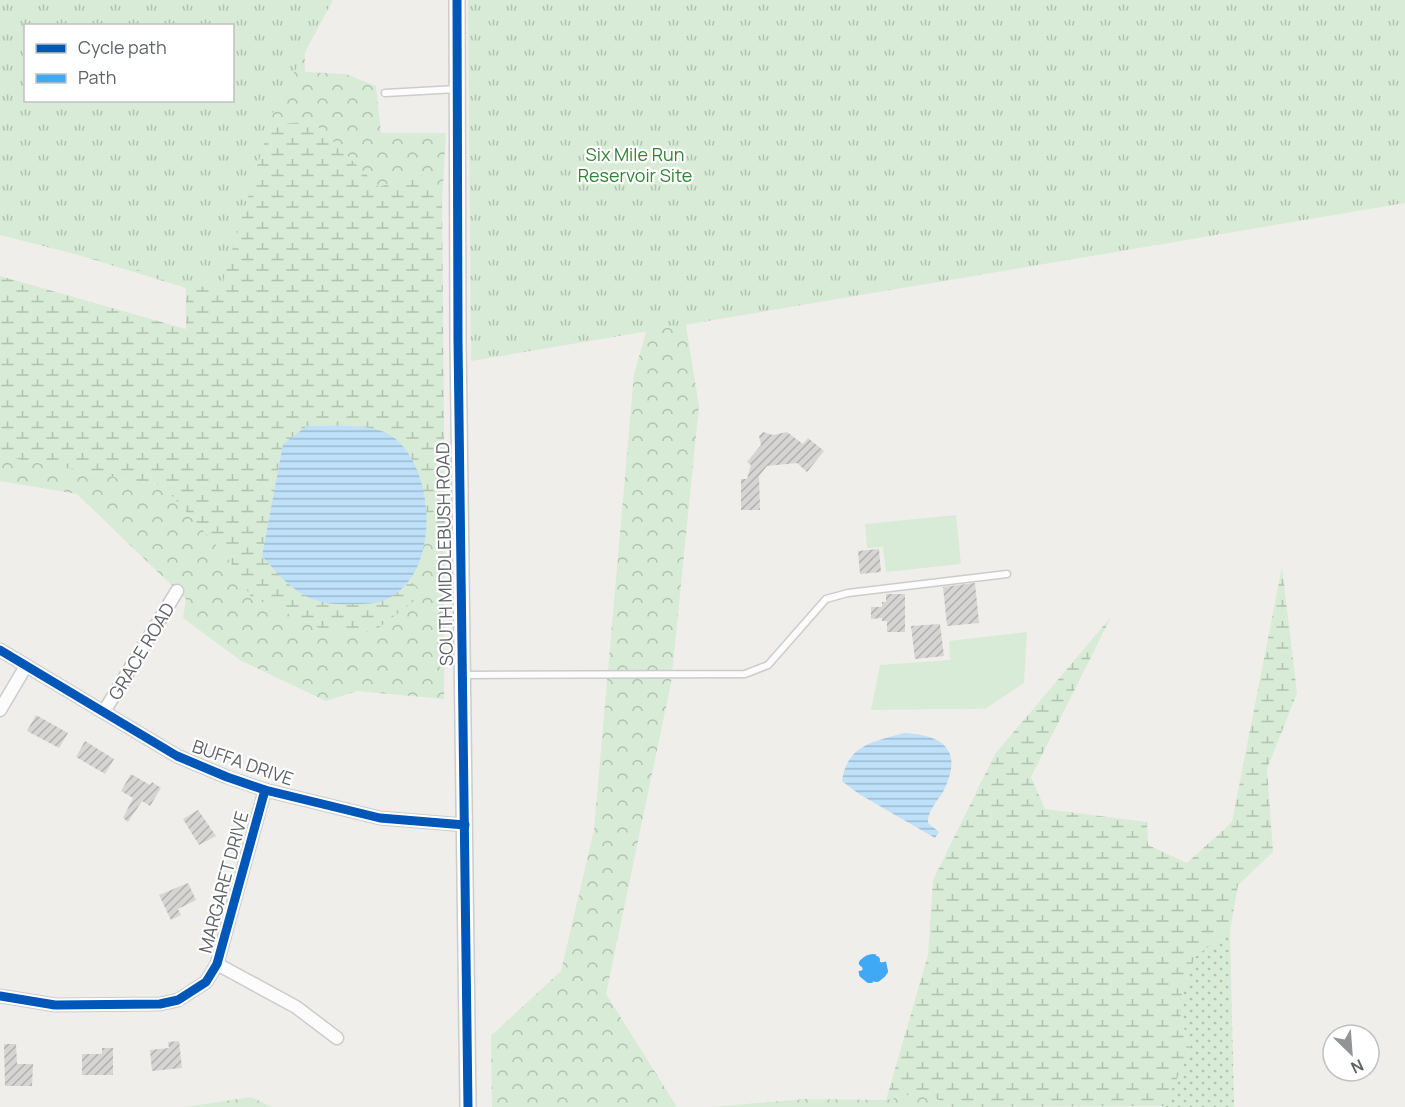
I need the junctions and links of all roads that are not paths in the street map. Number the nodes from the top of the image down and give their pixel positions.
1 (457, 0) edge
2 (457, 89) junction
3 (385, 93) dead end
4 (1007, 574) dead end
5 (177, 591) dead end
6 (0, 650) edge
7 (26, 666) junction
8 (462, 675) junction
9 (0, 710) edge
10 (105, 711) junction
11 (265, 790) junction
12 (465, 825) junction
13 (217, 964) junction
14 (0, 996) edge
15 (337, 1038) dead end
16 (468, 1107) edge

1 - 2 street, SOUTH MIDDLEBUSH ROAD
2 - 3 lane
2 - 8 street, SOUTH MIDDLEBUSH ROAD
4 - 8 lane
5 - 10 street, GRACE ROAD
6 - 7 street, BUFFA DRIVE
7 - 9 street
7 - 10 street, BUFFA DRIVE
8 - 12 street, SOUTH MIDDLEBUSH ROAD
10 - 11 street, BUFFA DRIVE
11 - 12 street, BUFFA DRIVE
11 - 13 street, MARGARET DRIVE
12 - 16 street, SOUTH MIDDLEBUSH ROAD
13 - 14 street, MARGARET DRIVE
13 - 15 street

